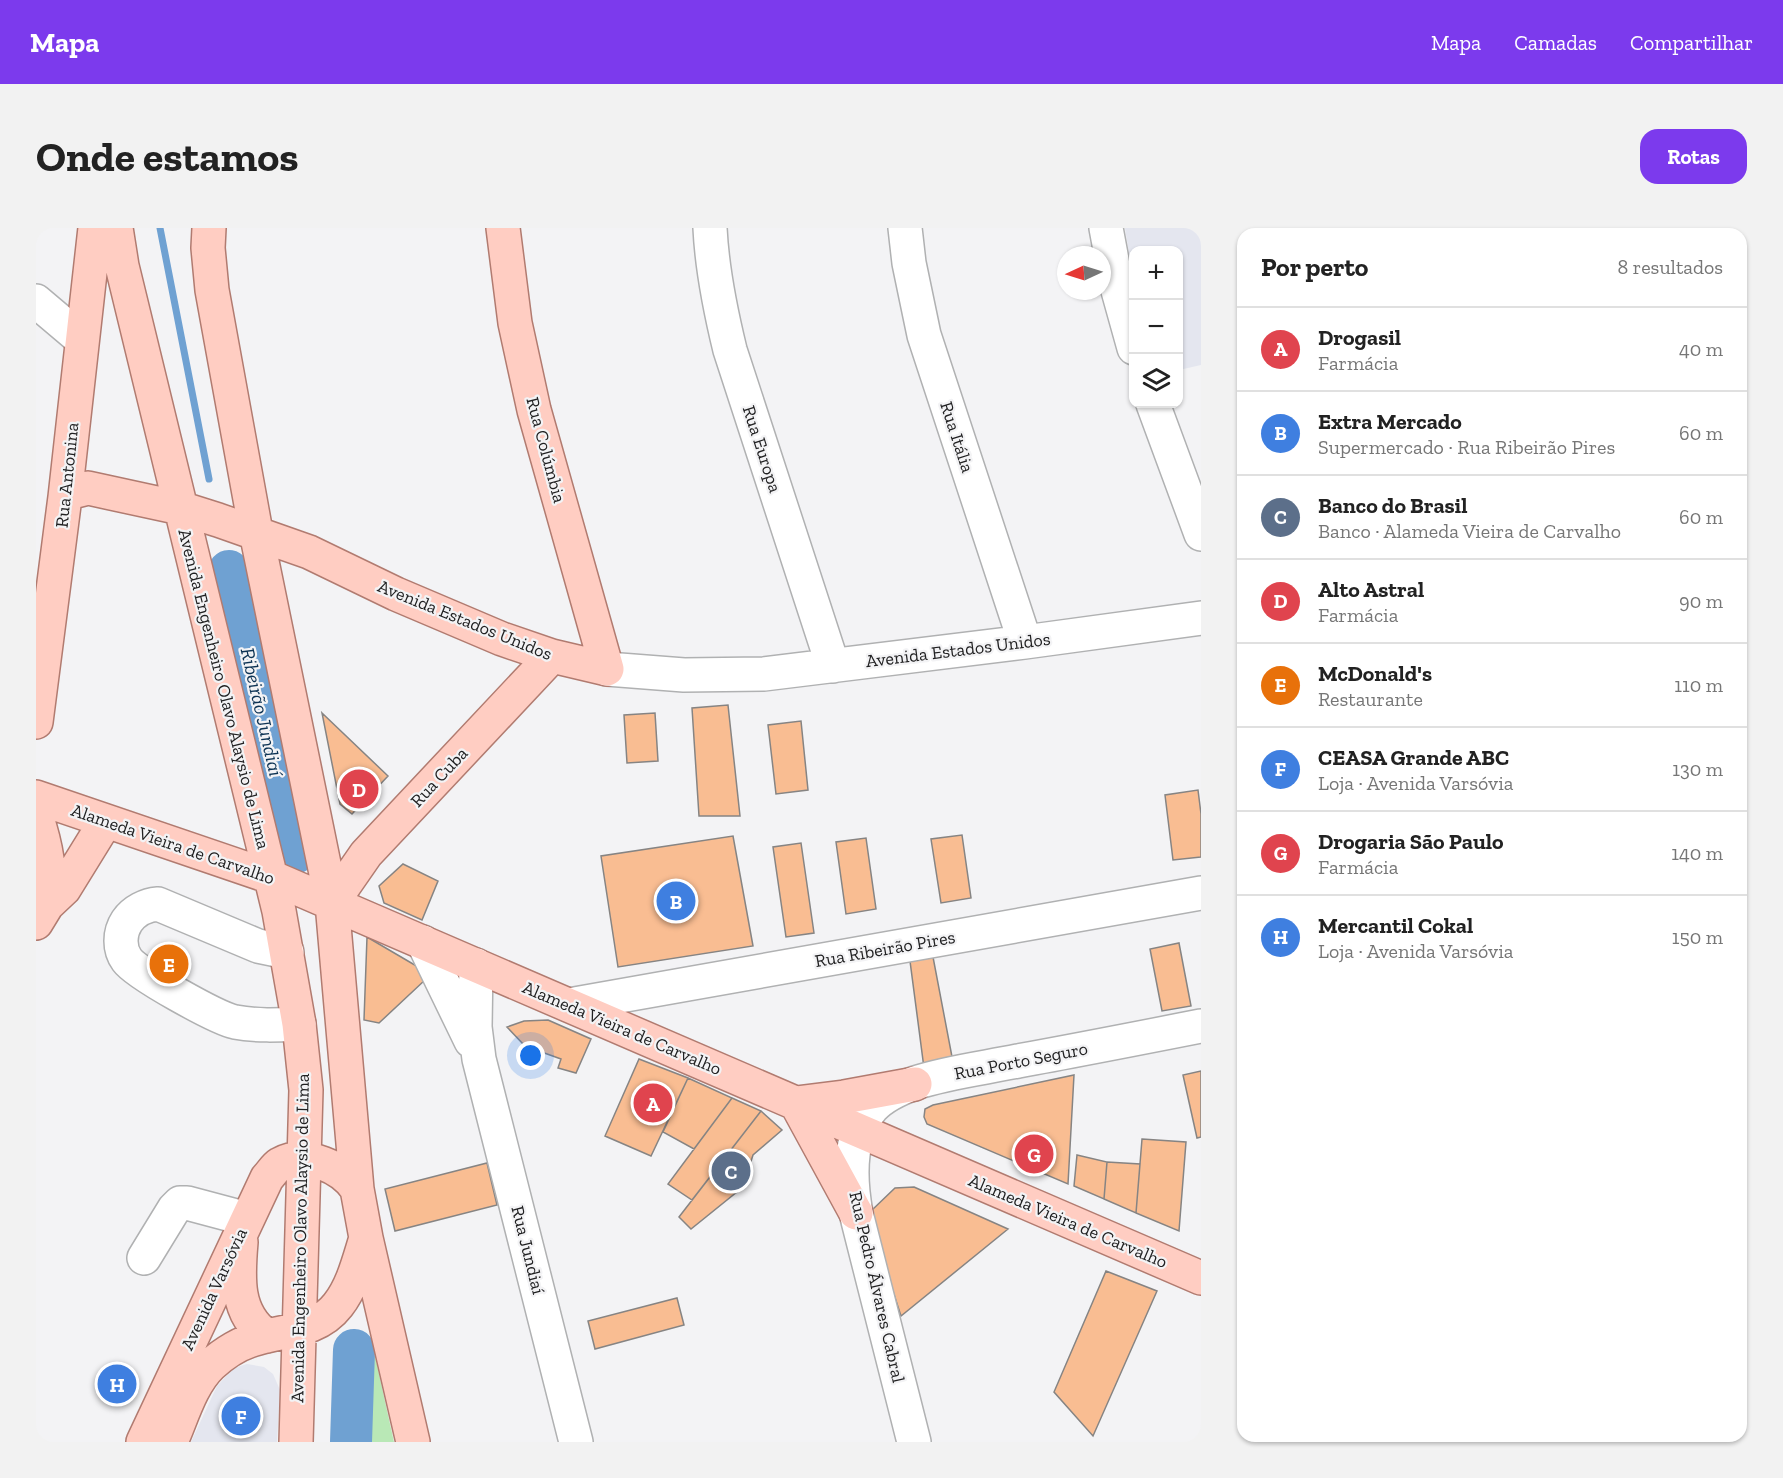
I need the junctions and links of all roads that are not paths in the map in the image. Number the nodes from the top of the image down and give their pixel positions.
1 (95, 228) edge
2 (116, 228) edge
3 (209, 228) edge
4 (502, 228) edge
5 (710, 228) edge
6 (905, 228) edge
7 (1106, 228) edge
8 (36, 301) edge
9 (1129, 330) edge
10 (81, 339) junction
11 (1154, 408) edge
12 (65, 497) junction
13 (180, 508) junction
14 (255, 532) junction
15 (1201, 534) edge
16 (1201, 618) edge
17 (1025, 642) junction
18 (552, 656) junction
19 (833, 666) junction
20 (607, 669) junction
21 (36, 722) edge
22 (36, 797) edge
23 (36, 815) edge
24 (106, 821) junction
25 (271, 877) junction
26 (1201, 893) edge
27 (332, 903) junction
28 (41, 914) edge
29 (423, 942) junction
30 (287, 952) junction
31 (476, 965) junction
32 (569, 1005) junction
33 (299, 1024) junction
34 (1201, 1026) edge
35 (479, 1059) junction
36 (915, 1083) junction
37 (796, 1103) junction
38 (859, 1131) junction
39 (306, 1160) junction
40 (357, 1189) junction
41 (856, 1213) junction
42 (244, 1224) junction
43 (366, 1238) junction
44 (144, 1258) dead end
45 (1201, 1278) edge
46 (300, 1329) junction
47 (267, 1336) junction
48 (143, 1442) edge
49 (171, 1442) edge
50 (296, 1442) edge
51 (413, 1442) edge
52 (576, 1442) edge
53 (914, 1442) edge

1 - 10 main road, Rua Antonina
2 - 13 main road, Avenida Engenheiro Olavo Alaysio de Lima
3 - 14 main road
4 - 20 main road, Rua Colúmbia
5 - 19 street, Rua Europa
6 - 17 street, Rua Itália
7 - 9 street
8 - 10 street
10 - 12 main road, Rua Antonina
11 - 15 street
12 - 13 main road, Avenida Estados Unidos
12 - 21 main road, Rua Antonina
13 - 14 main road, Avenida Estados Unidos
13 - 25 main road, Avenida Engenheiro Olavo Alaysio de Lima
14 - 18 main road, Avenida Estados Unidos
14 - 27 main road
16 - 17 street, Avenida Estados Unidos
17 - 19 street, Avenida Estados Unidos
18 - 20 main road, Avenida Estados Unidos
18 - 27 main road, Rua Cuba
19 - 20 street, Avenida Estados Unidos
22 - 24 main road, Alameda Vieira de Carvalho
23 - 28 main road
24 - 25 main road, Alameda Vieira de Carvalho
24 - 28 main road
25 - 27 main road, Alameda Vieira de Carvalho
25 - 30 main road, Avenida Engenheiro Olavo Alaysio de Lima
26 - 32 street, Rua Ribeirão Pires
27 - 29 main road, Alameda Vieira de Carvalho
27 - 40 main road
29 - 31 main road, Alameda Vieira de Carvalho
29 - 35 street, Rua Jundiaí
30 - 33 main road, Avenida Engenheiro Olavo Alaysio de Lima
30 - 33 street
31 - 32 main road, Alameda Vieira de Carvalho
31 - 35 street, Rua Jundiaí
32 - 37 main road, Alameda Vieira de Carvalho
33 - 39 main road, Avenida Engenheiro Olavo Alaysio de Lima
34 - 36 street, Rua Porto Seguro
35 - 52 street, Rua Jundiaí
36 - 37 main road
36 - 38 street, Rua Porto Seguro
37 - 38 main road, Alameda Vieira de Carvalho
37 - 41 main road
38 - 41 street, Rua Pedro Álvares Cabral
38 - 45 main road, Alameda Vieira de Carvalho
39 - 40 main road
39 - 42 main road, Avenida Varsóvia
39 - 46 main road, Avenida Engenheiro Olavo Alaysio de Lima
40 - 43 main road
41 - 53 street, Rua Pedro Álvares Cabral
42 - 44 street
42 - 47 main road
42 - 48 main road, Avenida Varsóvia
43 - 46 main road, Avenida Varsóvia
43 - 51 main road
46 - 47 main road, Avenida Varsóvia
46 - 50 main road, Avenida Engenheiro Olavo Alaysio de Lima
47 - 49 main road, Avenida Varsóvia

